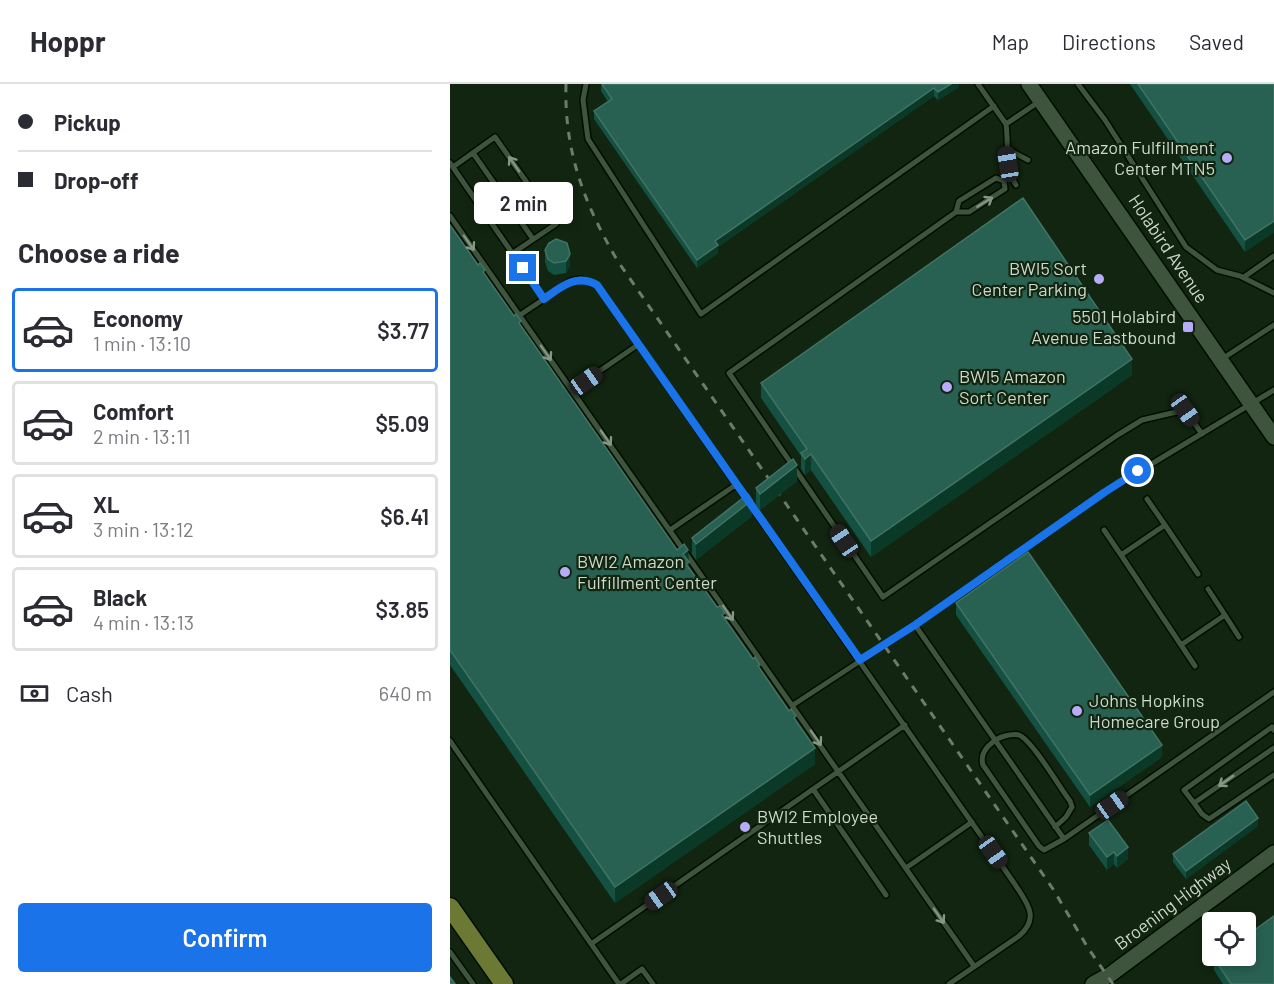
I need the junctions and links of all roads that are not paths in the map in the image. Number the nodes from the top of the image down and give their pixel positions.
1 (586, 84) edge
2 (978, 84) edge
3 (1029, 84) edge
4 (1078, 84) edge
5 (1041, 100) junction
6 (994, 106) junction
7 (1006, 124) junction
8 (1007, 149) junction
9 (473, 153) junction
10 (1028, 160) dead end
11 (451, 165) edge
12 (1010, 176) junction
13 (1004, 181) junction
14 (1016, 185) dead end
15 (956, 212) junction
16 (450, 216) edge
17 (533, 239) junction
18 (513, 253) junction
19 (1274, 256) edge
20 (1244, 277) junction
21 (1274, 293) edge
22 (544, 299) junction
23 (520, 315) junction
24 (1274, 325) edge
25 (639, 344) junction
26 (1220, 360) junction
27 (573, 390) junction
28 (1274, 390) edge
29 (1251, 404) junction
30 (1202, 434) junction
31 (1274, 437) edge
32 (737, 484) junction
33 (1147, 499) dead end
34 (1165, 525) junction
35 (1104, 530) dead end
36 (670, 531) junction
37 (1121, 555) junction
38 (1198, 574) dead end
39 (1208, 589) dead end
40 (1225, 615) junction
41 (915, 625) junction
42 (1239, 637) dead end
43 (1181, 645) junction
44 (860, 660) junction
45 (1195, 666) dead end
46 (1274, 692) edge
47 (793, 705) junction
48 (905, 726) junction
49 (1274, 730) edge
50 (994, 740) junction
51 (450, 741) edge
52 (1274, 748) edge
53 (839, 771) junction
54 (1274, 775) edge
55 (813, 789) junction
56 (1194, 803) junction
57 (972, 822) junction
58 (1055, 827) junction
59 (1064, 838) junction
60 (1274, 853) edge
61 (906, 868) junction
62 (886, 895) dead end
63 (450, 907) edge
64 (591, 944) junction
65 (450, 952) edge
66 (974, 966) junction
67 (473, 984) edge
68 (504, 984) edge
69 (620, 984) edge
70 (653, 984) edge
71 (949, 984) edge
72 (1093, 984) edge

1 - 6 lane
2 - 6 lane
3 - 5 main road, Holabird Avenue
4 - 20 lane
5 - 7 lane
5 - 26 main road, Holabird Avenue
6 - 7 lane
7 - 8 lane
8 - 10 lane
8 - 12 lane
9 - 11 lane
9 - 17 lane
17 -> 9 lane
11 - 18 lane
12 - 13 lane
12 - 14 lane
13 - 15 lane
15 -> 13 lane
15 - 30 lane
16 -> 23 lane
17 - 18 lane
18 - 22 lane
19 - 20 lane
20 - 21 lane
22 - 23 lane
22 - 25 lane
23 -> 27 lane
24 - 26 lane
25 - 27 lane
25 - 32 lane
26 - 29 main road, Holabird Avenue
27 -> 36 lane
28 - 29 lane
29 - 30 lane
29 - 31 main road, Holabird Avenue
30 - 41 lane
32 - 36 lane
32 - 44 lane
33 - 34 lane
34 - 37 lane
34 - 38 lane
35 - 37 lane
36 -> 47 lane
37 - 43 lane
39 - 40 lane
40 - 42 lane
40 - 43 lane
41 - 44 lane
41 - 50 lane
43 - 45 lane
44 - 47 lane
44 - 48 lane
46 - 59 lane
47 -> 53 lane
48 - 53 lane
48 - 57 lane
49 - 56 lane
50 - 58 lane
50 - 58 lane
50 - 59 lane
51 - 64 lane
52 -> 56 lane
53 - 55 lane
53 - 61 lane
54 - 56 lane
55 - 62 lane
55 - 64 lane
57 - 61 lane
57 - 66 lane
58 - 59 lane
60 - 72 main road, Broening Highway
61 -> 66 lane
63 - 68 main road
64 - 69 lane
65 - 67 lane
66 - 71 lane
69 - 70 lane

